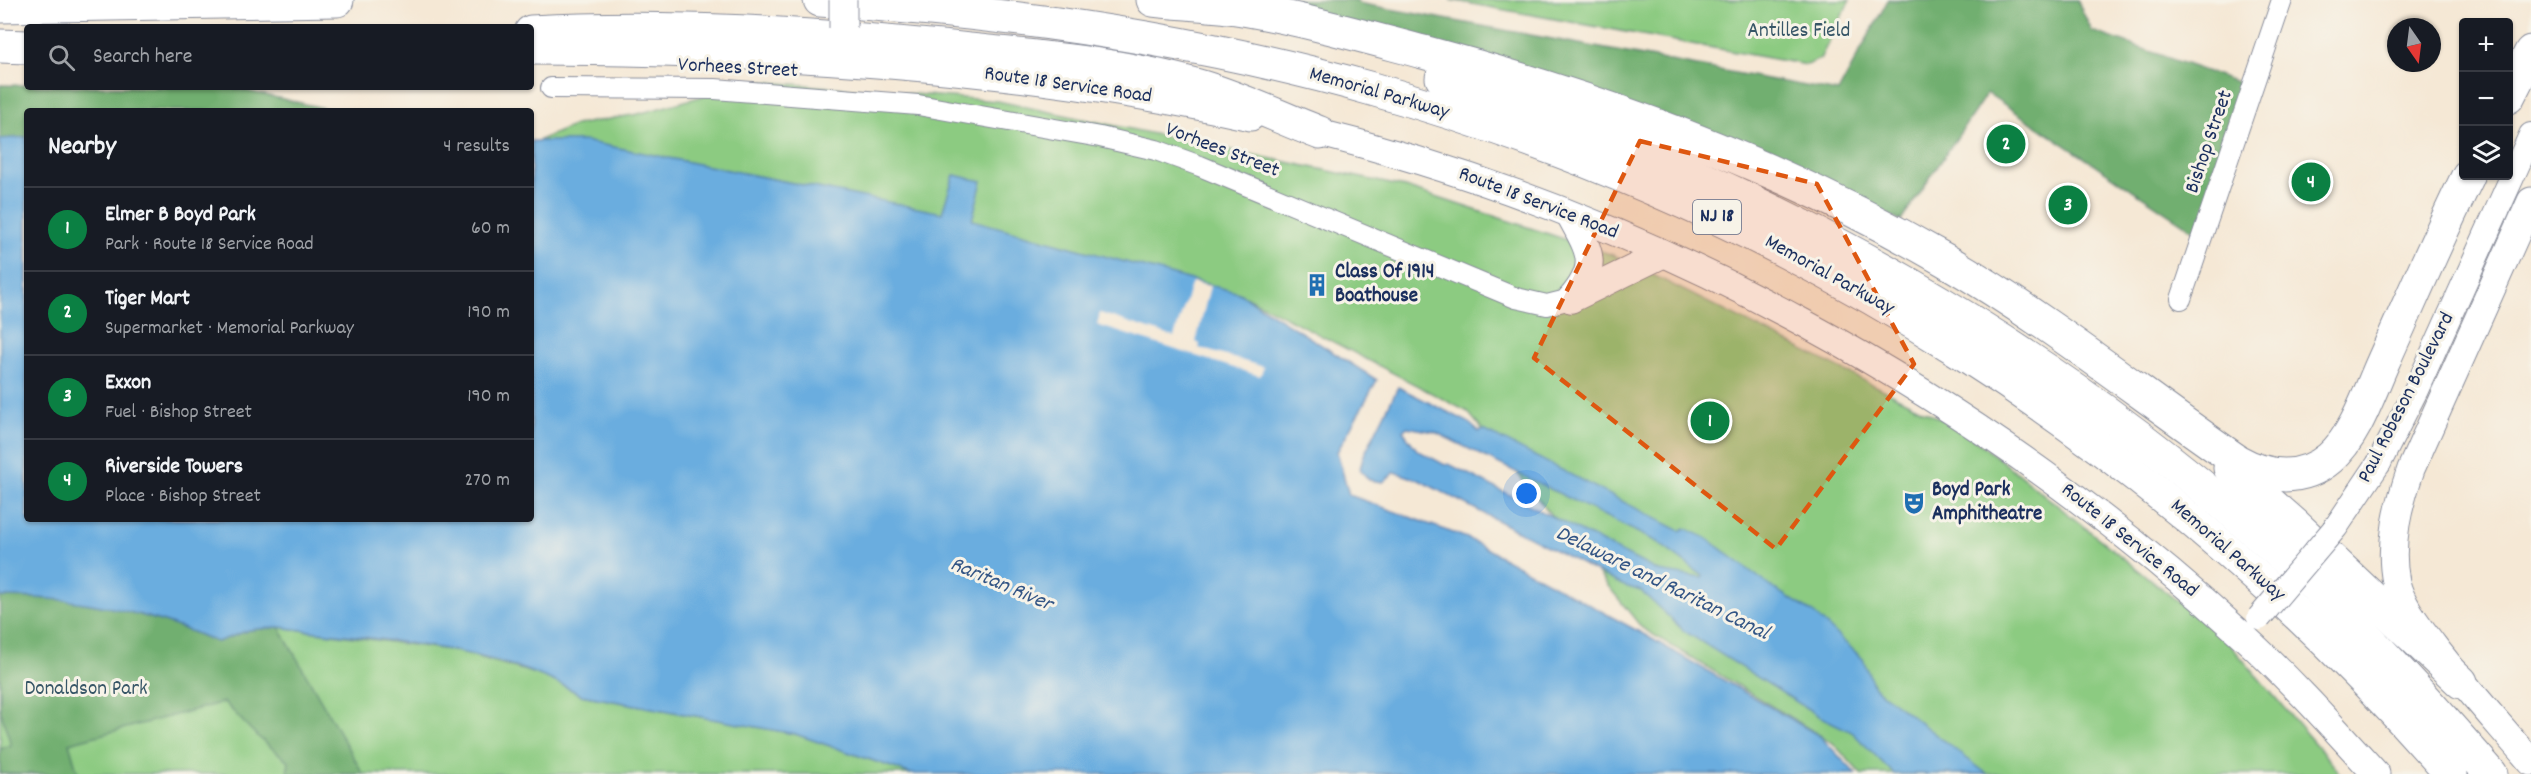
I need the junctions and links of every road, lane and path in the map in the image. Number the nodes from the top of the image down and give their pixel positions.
1 (338, 0) edge
2 (820, 0) edge
3 (843, 0) edge
4 (1129, 0) edge
5 (1153, 0) edge
6 (2282, 0) edge
7 (0, 6) edge
8 (534, 32) edge
9 (843, 33) junction
10 (0, 46) edge
11 (24, 47) edge
12 (534, 51) edge
13 (2531, 52) edge
14 (2513, 87) edge
15 (551, 88) dead end
16 (1320, 133) junction
17 (2531, 135) edge
18 (2466, 180) edge
19 (2531, 201) edge
20 (1570, 215) junction
21 (1662, 254) junction
22 (1571, 299) junction
23 (2181, 299) dead end
24 (2181, 422) junction
25 (2252, 627) junction
26 (2461, 682) junction
27 (2531, 762) edge
28 (2376, 774) edge
29 (2451, 774) edge
30 (2491, 774) edge

1 - 7 highway
2 - 29 highway, Memorial Parkway / NJ 18
3 - 9 main road, bridge
4 - 30 highway, Memorial Parkway / NJ 18
5 - 24 highway
6 - 23 street, Bishop Street
8 - 9 highway
9 - 16 highway
10 - 11 highway
12 - 16 main road, Route 18 Service Road
13 - 14 highway
15 - 22 street, Vorhees Street
16 - 20 main road, Route 18 Service Road
17 - 25 street, Paul Robeson Boulevard, bridge
18 - 24 highway
19 - 26 main road
20 - 21 main road, Route 18 Service Road
20 - 22 main road
21 - 22 main road
21 - 25 main road, Route 18 Service Road
24 - 26 highway
25 - 28 main road, Route 18 Service Road
26 - 27 main road

